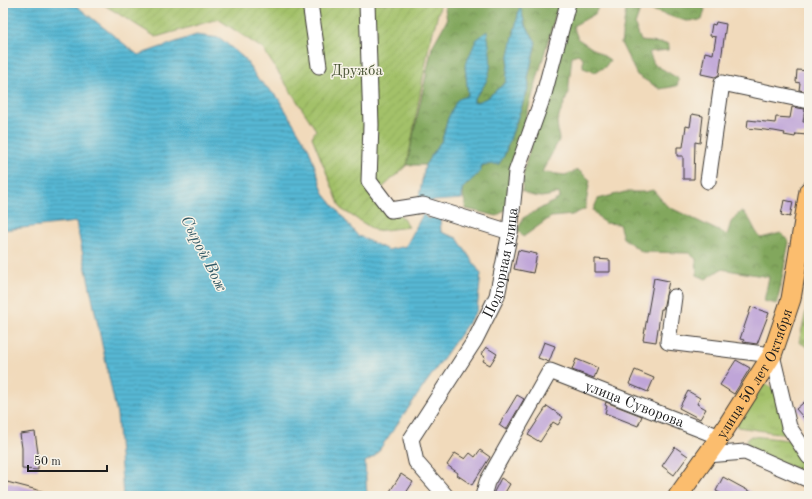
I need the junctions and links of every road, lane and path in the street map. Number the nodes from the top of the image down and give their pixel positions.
1 (310, 3) edge
2 (367, 3) edge
3 (568, 3) edge
4 (319, 66) dead end
5 (809, 101) edge
6 (708, 181) dead end
7 (809, 191) edge
8 (510, 232) junction
9 (674, 297) dead end
10 (772, 355) junction
11 (720, 437) junction
12 (707, 455) junction
13 (809, 457) edge
14 (809, 480) edge
15 (446, 496) edge
16 (482, 496) edge
17 (678, 496) edge

1 - 4 street
2 - 8 street
3 - 8 street, Подгорная улица
5 - 6 street
7 - 10 main road, улица 50 лет Октября
8 - 15 street, Подгорная улица
9 - 10 street
10 - 11 main road, улица 50 лет Октября
10 - 13 street
11 - 12 main road, улица 50 лет Октября
11 - 16 street, улица Суворова
12 - 14 street
12 - 17 main road, улица 50 лет Октября

